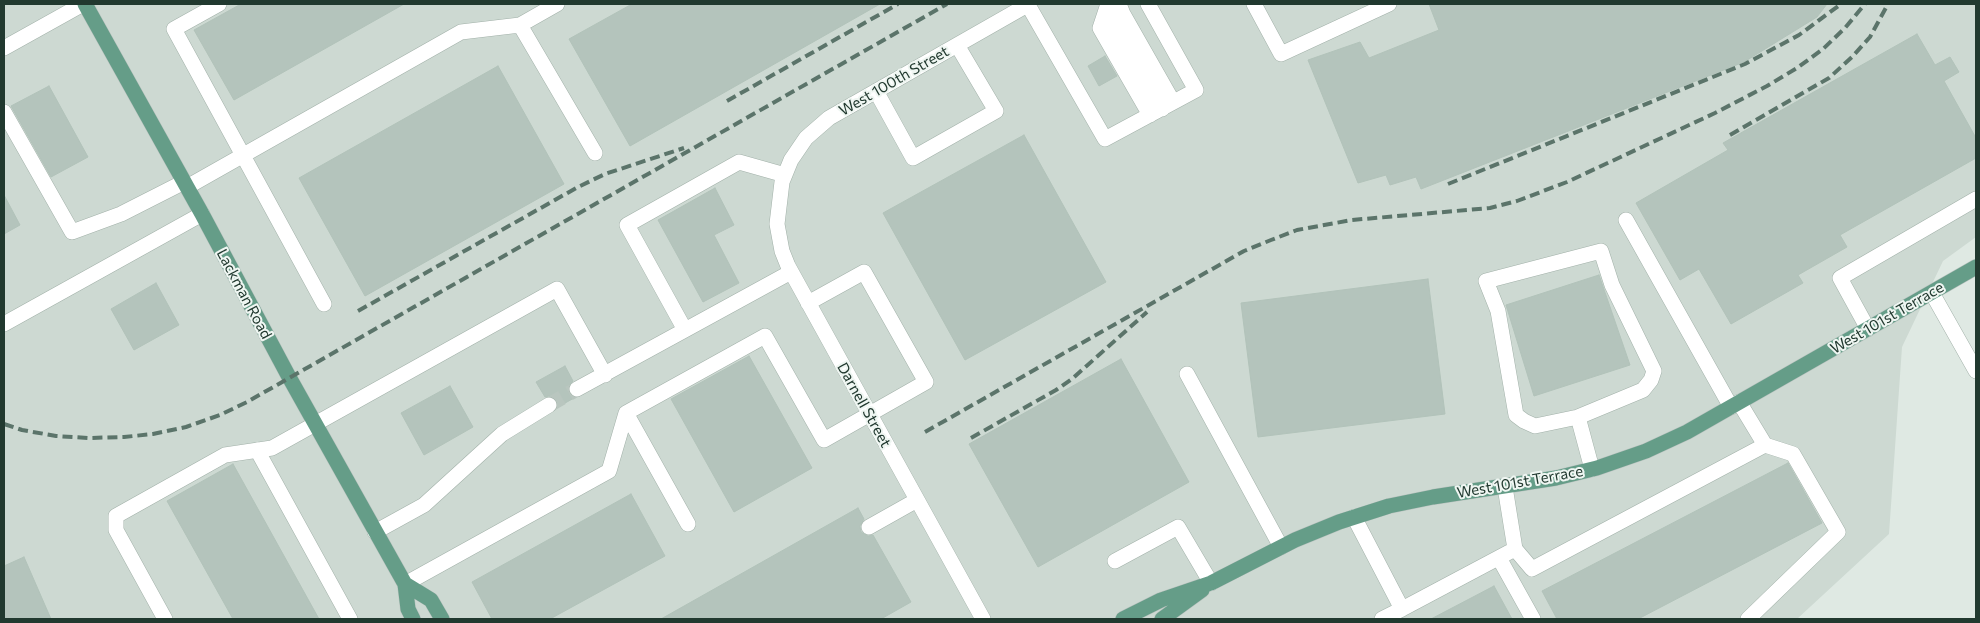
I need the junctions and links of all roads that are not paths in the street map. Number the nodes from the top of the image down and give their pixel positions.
1 (84, 4) edge
2 (218, 4) edge
3 (557, 4) edge
4 (1029, 4) edge
5 (1108, 4) edge
6 (1112, 4) edge
7 (1119, 4) edge
8 (1148, 4) edge
9 (1254, 4) edge
10 (1389, 4) edge
11 (520, 25) junction
12 (957, 45) junction
13 (4, 48) edge
14 (876, 92) junction
15 (1162, 109) junction
16 (4, 112) edge
17 (596, 153) dead end
18 (243, 155) junction
19 (784, 178) junction
20 (185, 185) junction
21 (1976, 199) edge
22 (202, 214) junction
23 (1626, 220) dead end
24 (1976, 267) edge
25 (791, 272) junction
26 (1932, 292) junction
27 (808, 303) junction
28 (324, 304) dead end
29 (4, 324) edge
30 (1868, 329) junction
31 (686, 330) junction
32 (1976, 371) edge
33 (1187, 374) dead end
34 (605, 375) junction
35 (577, 389) tunnel mouth
36 (549, 405) tunnel mouth
37 (1735, 405) junction
38 (626, 413) junction
39 (870, 414) junction
40 (1578, 417) junction
41 (315, 424) junction
42 (1766, 445) junction
43 (257, 450) junction
44 (1592, 469) junction
45 (1505, 487) junction
46 (917, 500) junction
47 (1354, 517) junction
48 (688, 524) dead end
49 (869, 528) dead end
50 (375, 532) junction
51 (1281, 547) junction
52 (1515, 549) junction
53 (1499, 558) junction
54 (1115, 561) dead end
55 (1211, 583) junction
56 (405, 584) junction
57 (1402, 609) junction
58 (165, 619) edge
59 (350, 619) edge
60 (413, 619) edge
61 (442, 619) edge
62 (983, 619) edge
63 (1123, 619) edge
64 (1162, 619) edge
65 (1382, 619) edge
66 (1534, 619) edge
67 (1748, 619) edge

1 - 13 street
1 - 20 main road, Lackman Road
2 - 18 street
3 - 11 street
4 - 12 street, West 100th Street
4 - 15 street
5 - 15 street
6 - 15 street
7 - 15 street
8 - 15 street
9 - 10 street
11 - 17 street
11 - 18 street
12 - 14 street, West 100th Street
12 - 14 street
14 - 19 street, West 100th Street
16 - 20 street
18 - 20 street
18 - 28 street
19 - 25 street, Darnell Street
19 - 31 street
20 - 22 main road, Lackman Road
21 - 30 street
22 - 29 street
22 - 41 main road, Lackman Road
23 - 37 street
24 - 26 main road, West 101st Terrace
25 - 27 street, Darnell Street
25 - 31 street
26 - 30 main road, West 101st Terrace
26 - 32 street
27 - 39 street, Darnell Street
27 - 39 street
30 - 37 main road, West 101st Terrace
31 - 34 street
33 - 51 street
34 - 35 street
34 - 41 street
36 - 50 street
37 - 42 street
37 - 44 main road, West 101st Terrace
38 - 39 street
38 - 48 street
38 - 56 street
39 - 46 street, Darnell Street
40 - 40 street
40 - 44 street
41 - 43 street
41 - 50 main road, Lackman Road
42 - 52 street
42 - 67 street
43 - 58 street
43 - 59 street
44 - 45 main road, West 101st Terrace
45 - 47 main road, West 101st Terrace
45 - 52 street
46 - 49 street
46 - 62 street, Darnell Street
47 - 51 main road, West 101st Terrace
47 - 57 street
50 - 56 main road, Lackman Road
51 - 55 main road, West 101st Terrace
52 - 53 street
53 - 57 street
53 - 66 street
54 - 55 street
55 - 63 main road, West 101st Terrace
55 - 64 main road, West 101st Terrace
56 - 60 main road, Lackman Road
56 - 61 main road, Lackman Road
57 - 65 street

